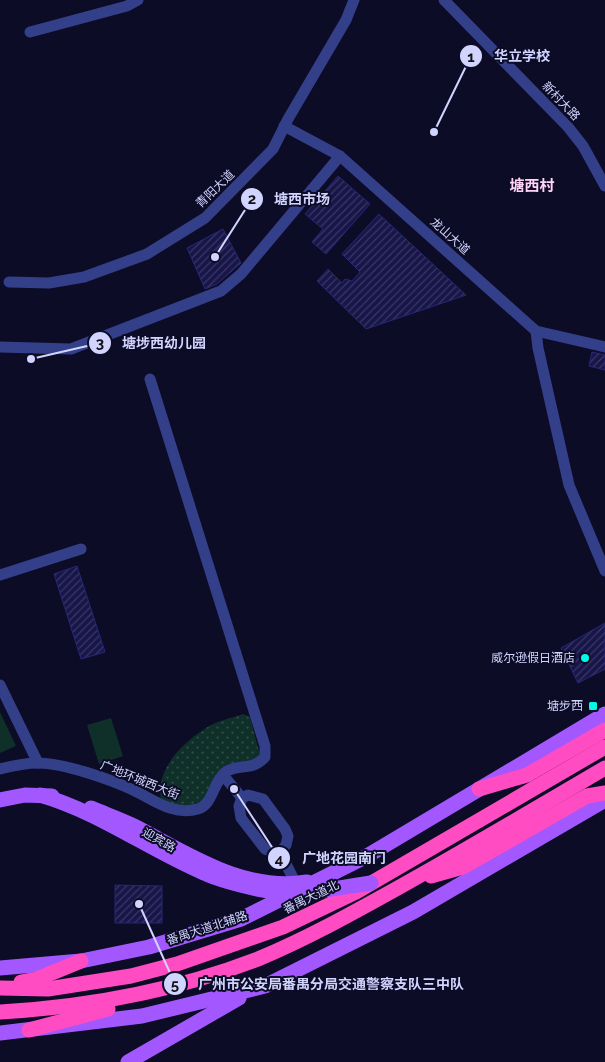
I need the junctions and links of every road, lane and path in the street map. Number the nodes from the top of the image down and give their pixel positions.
1 (138, 0) edge
2 (354, 0) edge
3 (444, 0) edge
4 (30, 32) dead end
5 (284, 126) junction
6 (340, 156) junction
7 (605, 186) edge
8 (9, 282) dead end
9 (536, 331) junction
10 (0, 347) edge
11 (605, 347) edge
12 (150, 379) dead end
13 (81, 549) dead end
14 (605, 571) edge
15 (0, 575) edge
16 (0, 685) edge
17 (605, 714) edge
18 (605, 730) edge
19 (605, 747) edge
20 (38, 763) junction
21 (605, 768) edge
22 (0, 769) edge
23 (223, 775) junction
24 (605, 786) edge
25 (480, 789) junction
26 (605, 793) edge
27 (40, 796) junction
28 (588, 796) junction
29 (242, 798) junction
30 (0, 800) edge
31 (605, 800) edge
32 (280, 852) junction
33 (318, 880) junction
34 (371, 883) junction
35 (296, 884) junction
36 (406, 884) junction
37 (81, 961) junction
38 (0, 968) edge
39 (183, 983) junction
40 (0, 986) edge
41 (265, 986) junction
42 (0, 1012) edge
43 (29, 1030) junction
44 (0, 1033) edge
45 (128, 1062) edge

1 - 4 street
2 - 5 street, 青阳大道
3 - 7 street, 新村大路
5 - 6 street, 龙山大道
5 - 8 street, 青阳大道
6 - 9 street, 龙山大道
6 - 10 street
9 - 11 street, 龙山大道
9 - 14 street
12 - 23 street
13 - 15 street
16 - 20 street
17 - 25 main road, 番禺大道北辅路
18 - 25 highway
19 - 34 highway, 番禺大道北
20 - 22 street, 广地环城西大街
20 - 23 street, 广地环城西大街
21 - 36 highway
23 - 29 street
24 - 28 highway
25 - 33 main road, 番禺大道北辅路
26 - 28 highway
27 - 30 main road, 迎宾路
27 - 34 main road, bridge
27 - 35 main road, 迎宾路
28 - 36 highway
29 - 32 street
29 - 32 street
31 - 41 main road
32 - 35 street
33 - 35 main road, 迎宾路
33 - 37 main road, 番禺大道北辅路
34 - 40 highway, 番禺大道北
36 - 39 highway
37 - 38 main road, 番禺大道北辅路
37 - 40 highway
39 - 42 highway
39 - 43 highway
41 - 43 main road
41 - 45 main road
43 - 44 main road

